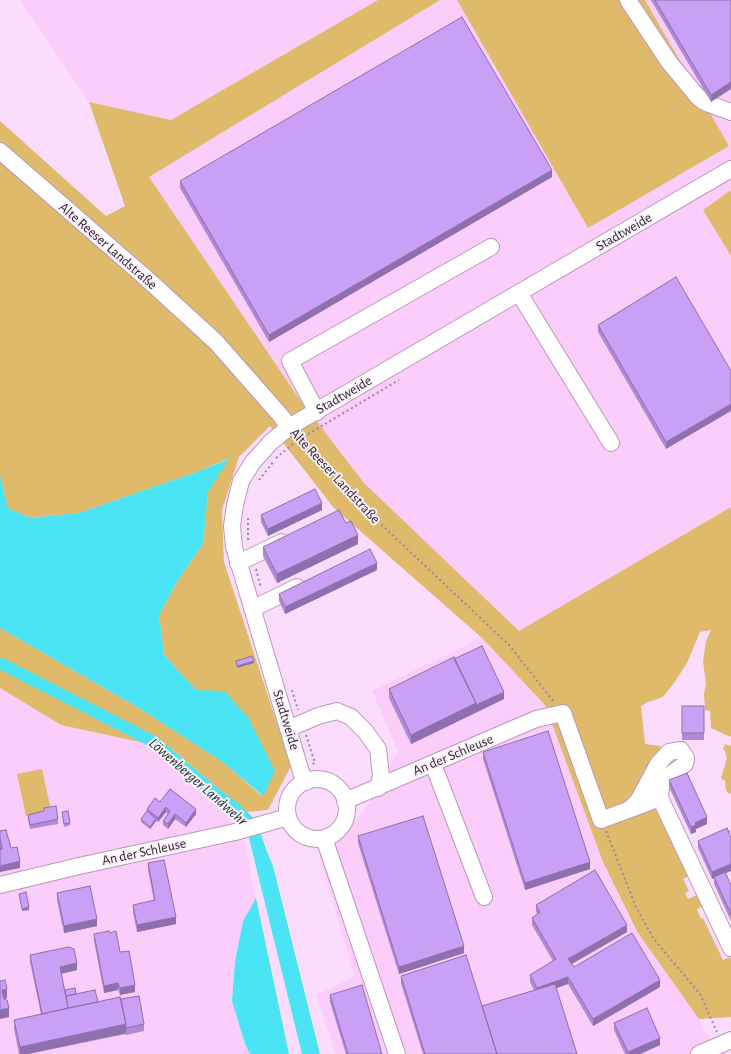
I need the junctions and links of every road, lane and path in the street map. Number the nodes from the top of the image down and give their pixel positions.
1 (628, 0) edge
2 (731, 112) edge
3 (0, 151) edge
4 (731, 169) edge
5 (491, 247) dead end
6 (519, 293) junction
7 (399, 380) dead end
8 (316, 412) junction
9 (294, 434) junction
10 (611, 443) dead end
11 (256, 484) dead end
12 (248, 512) dead end
13 (294, 536) edge
14 (253, 556) junction
15 (238, 563) junction
16 (308, 581) edge
17 (259, 606) junction
18 (291, 686) dead end
19 (563, 713) junction
20 (295, 726) junction
21 (433, 764) junction
22 (304, 777) junction
23 (378, 788) junction
24 (660, 798) junction
25 (345, 802) junction
26 (624, 812) junction
27 (288, 817) junction
28 (601, 820) junction
29 (324, 838) junction
30 (0, 885) edge
31 (484, 896) dead end
32 (731, 948) edge
33 (727, 1042) edge
34 (397, 1054) edge
35 (699, 1054) edge

1 - 2 street
3 - 9 street, Alte Reeser Landstraße
4 - 6 street, Stadtweide
5 - 8 street
6 - 8 street, Stadtweide
6 - 10 street
7 - 9 path
8 - 9 street, Stadtweide
9 - 11 path
9 - 15 street, Stadtweide
9 - 19 path, Alte Reeser Landstraße
12 - 14 path
13 - 14 street
14 - 15 street
14 - 17 path
15 - 17 street, Stadtweide
16 - 17 street
17 - 20 street, Stadtweide
18 - 20 path
19 - 21 street, An der Schleuse
19 - 28 street
20 - 22 street, Stadtweide
20 - 22 path
20 - 23 street
21 - 23 street, An der Schleuse
21 - 31 street
22 - 25 street
22 - 27 street
23 - 25 street, An der Schleuse
24 - 26 street
24 - 26 street
24 - 32 street
25 - 29 street
26 - 28 street
27 - 29 street
27 - 30 street, An der Schleuse
28 - 33 path
29 - 34 street
33 - 35 street

